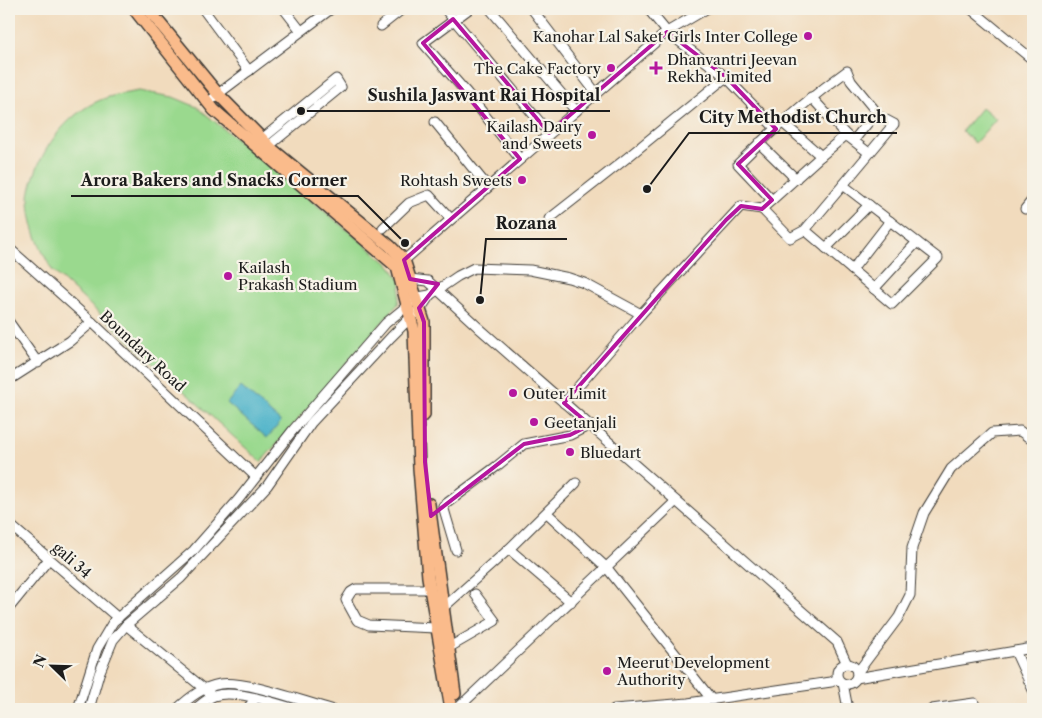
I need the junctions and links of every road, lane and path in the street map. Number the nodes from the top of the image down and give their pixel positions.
1 (134, 9) edge
2 (148, 9) edge
3 (203, 9) edge
4 (284, 9) edge
5 (331, 9) edge
6 (397, 9) edge
7 (445, 9) edge
8 (469, 9) edge
9 (490, 9) edge
10 (532, 9) edge
11 (648, 9) edge
12 (706, 9) edge
13 (971, 9) edge
14 (453, 20) junction
15 (381, 26) dead end
16 (301, 31) junction
17 (666, 32) junction
18 (1033, 60) edge
19 (249, 71) junction
20 (726, 77) junction
21 (596, 93) junction
22 (218, 94) junction
23 (811, 97) junction
24 (208, 103) junction
25 (576, 111) junction
26 (875, 114) junction
27 (435, 122) dead end
28 (779, 126) junction
29 (549, 133) junction
30 (850, 138) junction
31 (759, 143) junction
32 (264, 146) junction
33 (869, 153) junction
34 (822, 156) junction
35 (520, 159) junction
36 (796, 179) junction
37 (843, 186) junction
38 (488, 187) junction
39 (1033, 199) edge
40 (772, 200) junction
41 (869, 205) junction
42 (762, 209) junction
43 (1025, 209) dead end
44 (451, 219) junction
45 (549, 219) dead end
46 (890, 221) junction
47 (383, 228) dead end
48 (805, 230) junction
49 (916, 242) junction
50 (9, 248) edge
51 (826, 248) junction
52 (400, 263) junction
53 (852, 270) junction
54 (410, 279) junction
55 (874, 289) junction
56 (434, 292) junction
57 (414, 304) junction
58 (641, 314) junction
59 (410, 318) junction
60 (9, 322) edge
61 (92, 322) junction
62 (38, 362) junction
63 (9, 380) edge
64 (564, 403) junction
65 (590, 425) junction
66 (1033, 441) edge
67 (255, 476) junction
68 (576, 484) dead end
69 (676, 501) junction
70 (443, 506) junction
71 (547, 513) junction
72 (431, 516) junction
73 (9, 524) edge
74 (509, 549) junction
75 (456, 550) dead end
76 (49, 559) junction
77 (607, 568) junction
78 (430, 589) junction
79 (475, 594) dead end
80 (571, 602) junction
81 (9, 608) edge
82 (443, 608) junction
83 (118, 618) junction
84 (126, 625) junction
85 (436, 628) junction
86 (448, 648) junction
87 (1033, 648) edge
88 (1015, 651) junction
89 (846, 664) junction
90 (856, 676) junction
91 (840, 681) junction
92 (204, 690) junction
93 (1033, 690) edge
94 (212, 696) junction
95 (256, 698) junction
96 (712, 700) junction
97 (275, 706) edge
98 (78, 709) edge
99 (89, 709) edge
100 (177, 709) edge
101 (195, 709) edge
102 (247, 709) edge
103 (295, 709) edge
104 (331, 709) edge
105 (451, 709) edge
106 (457, 709) edge
107 (614, 709) edge
108 (848, 709) edge
109 (932, 709) edge
110 (976, 709) edge

1 - 24 main road
2 - 22 main road
3 - 19 street
4 - 16 street
5 - 16 street
6 - 15 street
7 - 14 street
8 - 14 street
9 - 25 street
10 - 21 street
11 - 17 street
12 - 17 street
13 - 18 street
14 - 29 street
14 - 35 street
16 - 19 street
17 - 20 street
17 - 21 street
19 - 22 street
20 - 28 street
20 - 45 street
21 - 25 street
22 - 24 street
22 - 32 main road
23 - 26 street
23 - 28 street
23 - 30 street
24 - 32 main road
25 - 29 street
26 - 30 street
26 - 33 street
27 - 38 street
28 - 31 street
28 - 34 street
29 - 35 street
30 - 33 street
30 - 34 street
31 - 36 street
31 - 40 street
32 - 32 street
32 - 52 main road
33 - 37 street
34 - 36 street
35 - 38 street
36 - 40 street
37 - 41 street
37 - 48 street
38 - 44 street
39 - 43 street
40 - 42 street
41 - 46 street
41 - 51 street
42 - 48 street
42 - 58 street
44 - 47 street
44 - 52 street
46 - 49 street
46 - 53 street
48 - 51 street
49 - 55 street
49 - 55 street
50 - 61 street, Boundary Road
51 - 53 street
52 - 54 main road
52 - 57 main road
53 - 55 street
54 - 56 street
54 - 57 main road
56 - 57 street
56 - 58 street
56 - 64 street
57 - 59 main road
57 - 67 street
57 - 72 main road
58 - 64 street
59 - 78 main road
59 - 84 street
60 - 62 street
61 - 62 street
61 - 67 street, Boundary Road
62 - 63 street
64 - 65 street
65 - 69 street
65 - 70 street
66 - 90 street
67 - 83 street
68 - 71 street
69 - 77 street
69 - 89 street
70 - 72 street
70 - 75 street
71 - 74 street
71 - 77 street
72 - 82 main road
73 - 76 street, gali 34
74 - 80 street
74 - 82 street
76 - 81 street
76 - 83 street, gali 34
77 - 80 street
77 - 96 street
78 - 85 main road
78 - 85 street
79 - 86 street
80 - 106 street
82 - 86 main road
83 - 98 street
84 - 92 street
84 - 99 street
85 - 105 main road
86 - 106 main road
87 - 88 street
88 - 90 street
88 - 93 street
89 - 90 street
89 - 91 street
90 - 91 street
91 - 96 street
91 - 108 street
92 - 94 street
92 - 100 street
92 - 104 street
94 - 95 street
94 - 101 street
95 - 97 street
95 - 102 street
96 - 107 street
97 - 103 street
109 - 110 street

